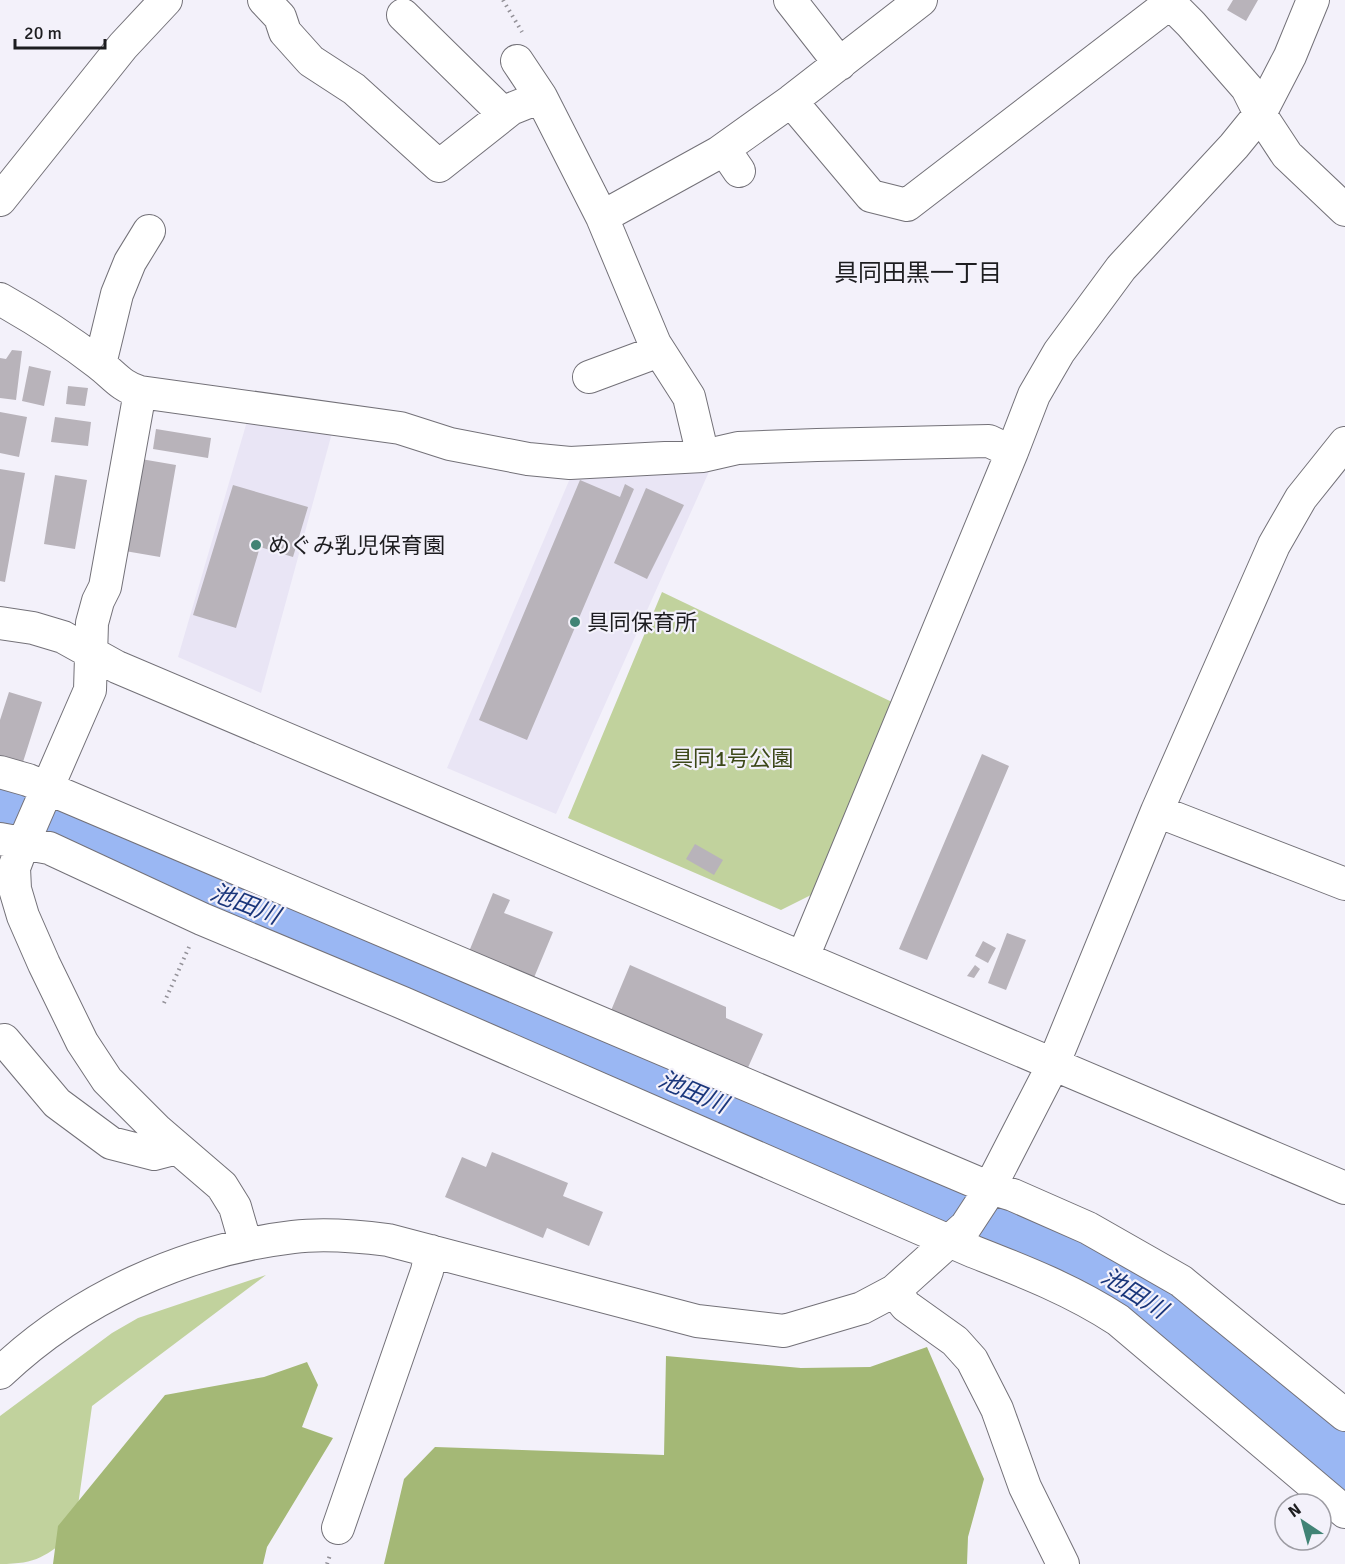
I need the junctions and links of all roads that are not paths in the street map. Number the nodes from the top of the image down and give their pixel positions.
1 (166, 0) edge
2 (264, 0) edge
3 (790, 0) edge
4 (921, 0) edge
5 (1313, 0) edge
6 (1169, 2) edge
7 (403, 15) dead end
8 (517, 61) dead end
9 (840, 64) junction
10 (541, 97) junction
11 (791, 101) junction
12 (504, 114) junction
13 (1260, 114) junction
14 (0, 200) edge
15 (1345, 210) edge
16 (602, 218) junction
17 (149, 231) dead end
18 (0, 299) edge
19 (659, 351) junction
20 (100, 364) junction
21 (589, 377) dead end
22 (140, 392) junction
23 (1345, 443) edge
24 (1012, 452) junction
25 (703, 456) junction
26 (0, 622) edge
27 (90, 653) junction
28 (0, 772) edge
29 (48, 789) junction
30 (1157, 811) junction
31 (11, 841) edge
32 (1345, 884) edge
33 (803, 957) junction
34 (4, 1040) dead end
35 (1053, 1065) junction
36 (177, 1148) junction
37 (1345, 1188) edge
38 (988, 1192) junction
39 (959, 1233) junction
40 (246, 1245) junction
41 (431, 1251) junction
42 (894, 1291) junction
43 (0, 1373) edge
44 (1339, 1407) edge
45 (1345, 1512) edge
46 (338, 1528) dead end
47 (1063, 1564) edge

1 - 14 street
2 - 12 street
3 - 9 street
4 - 9 street
5 - 13 street
6 - 11 street
6 - 13 street
7 - 12 street
8 - 10 street
9 - 11 street
10 - 12 street
10 - 16 street
11 - 16 street
13 - 15 street
13 - 24 street
16 - 19 street
17 - 20 street
18 - 20 street
19 - 21 street
19 - 25 street
20 - 22 street
22 - 25 street
22 - 27 street
23 - 30 street
24 - 25 street
24 - 33 street
26 - 27 street
27 - 29 street
27 - 33 street
28 - 29 street
29 - 31 street
29 - 38 street
30 - 32 street
30 - 35 street
31 - 36 street
31 - 39 street
33 - 35 street
34 - 36 street
35 - 37 street
35 - 38 street
36 - 40 street
38 - 39 street
38 - 44 street
39 - 42 street
39 - 45 street
40 - 41 street
40 - 43 street
41 - 42 street
41 - 46 street
42 - 47 street

